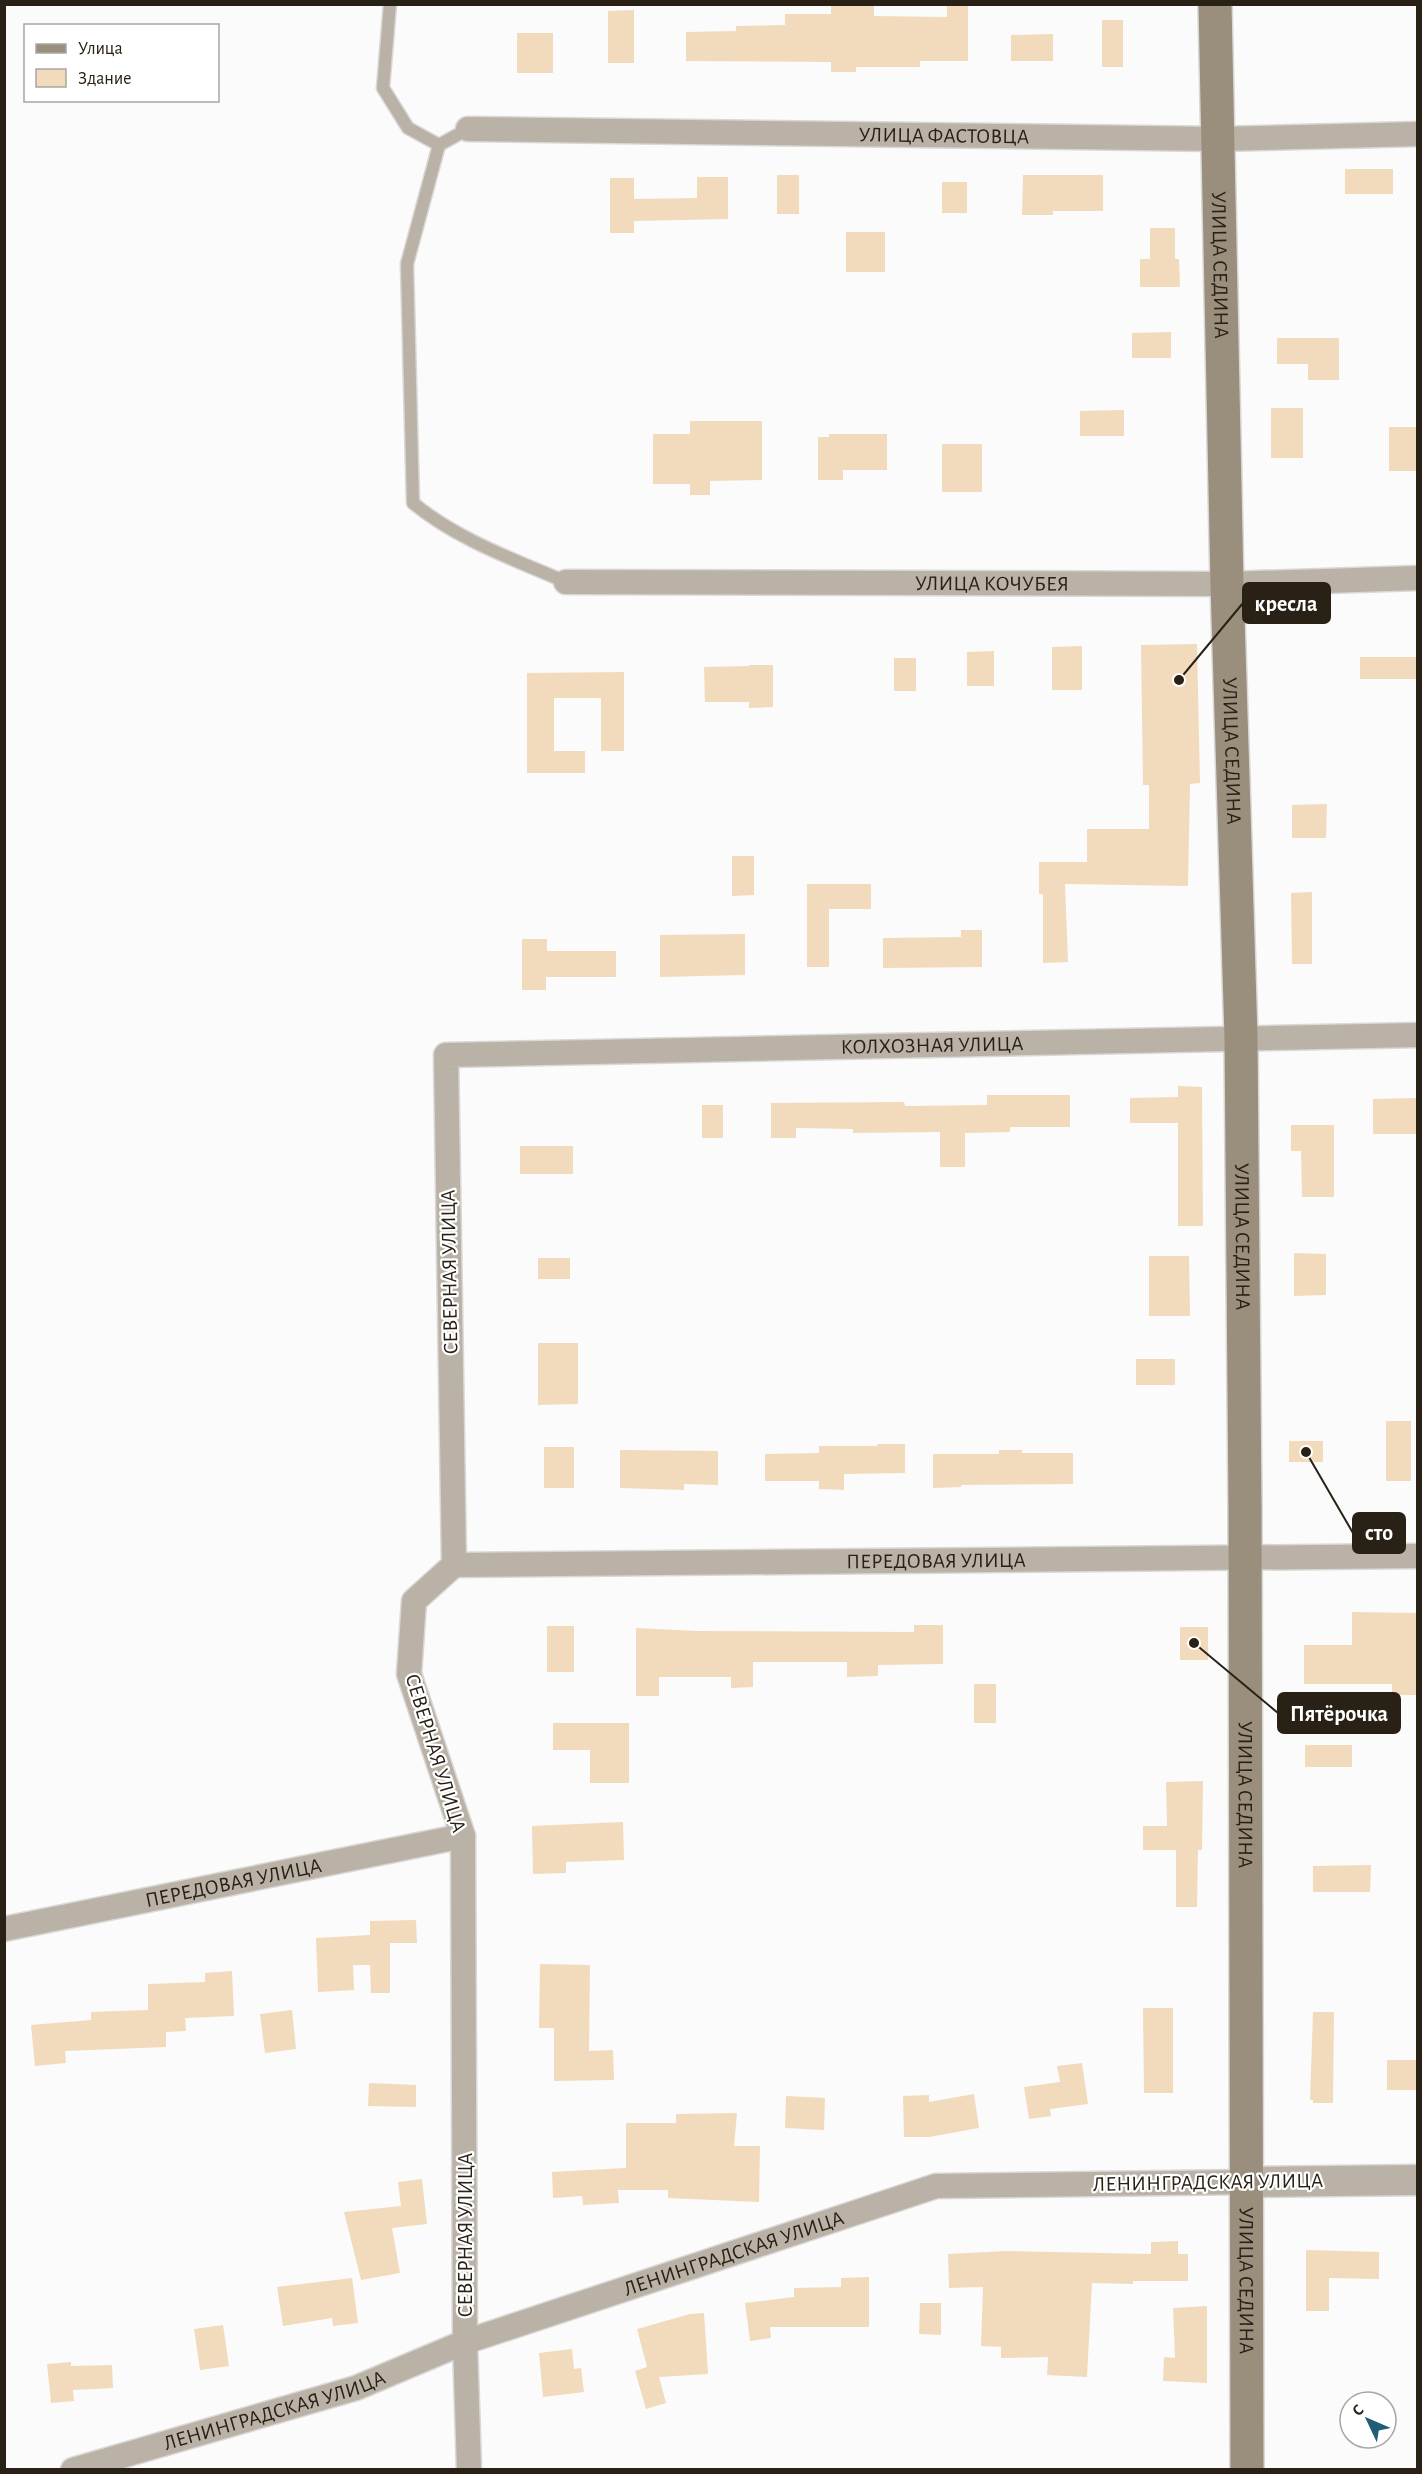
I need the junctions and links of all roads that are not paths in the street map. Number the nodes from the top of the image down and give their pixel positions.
1 (390, 4) edge
2 (1215, 4) edge
3 (468, 129) joint
4 (1418, 134) edge
5 (1218, 139) junction
6 (439, 145) junction
7 (1418, 578) edge
8 (566, 582) joint
9 (1227, 584) junction
10 (1418, 1035) edge
11 (1240, 1037) junction
12 (446, 1055) joint
13 (1418, 1556) edge
14 (1244, 1558) junction
15 (454, 1565) junction
16 (463, 1836) junction
17 (4, 1929) edge
18 (1418, 2180) edge
19 (1247, 2182) junction
20 (465, 2342) junction
21 (73, 2469) edge
22 (469, 2469) edge
23 (1247, 2469) edge

1 - 6 lane
2 - 5 main road, УЛИЦА СЕДИНА
3 - 5 street, УЛИЦА ФАСТОВЦА
3 - 6 lane
4 - 5 street, УЛИЦА ФАСТОВЦА
5 - 9 main road, УЛИЦА СЕДИНА
6 - 8 lane
7 - 9 street, УЛИЦА КОЧУБЕЯ
8 - 9 street, УЛИЦА КОЧУБЕЯ
9 - 11 main road, УЛИЦА СЕДИНА
10 - 11 street, КОЛХОЗНАЯ УЛИЦА
11 - 12 street, КОЛХОЗНАЯ УЛИЦА
11 - 14 main road, УЛИЦА СЕДИНА
12 - 15 street, СЕВЕРНАЯ УЛИЦА
13 - 14 street, ПЕРЕДОВАЯ УЛИЦА
14 - 15 street, ПЕРЕДОВАЯ УЛИЦА
14 - 19 main road, УЛИЦА СЕДИНА
15 - 16 street, СЕВЕРНАЯ УЛИЦА
16 - 17 street, ПЕРЕДОВАЯ УЛИЦА
16 - 20 street, СЕВЕРНАЯ УЛИЦА
18 - 19 street, ЛЕНИНГРАДСКАЯ УЛИЦА
19 - 20 street, ЛЕНИНГРАДСКАЯ УЛИЦА
19 - 23 main road, УЛИЦА СЕДИНА
20 - 21 street, ЛЕНИНГРАДСКАЯ УЛИЦА
20 - 22 street, СЕВЕРНАЯ УЛИЦА

